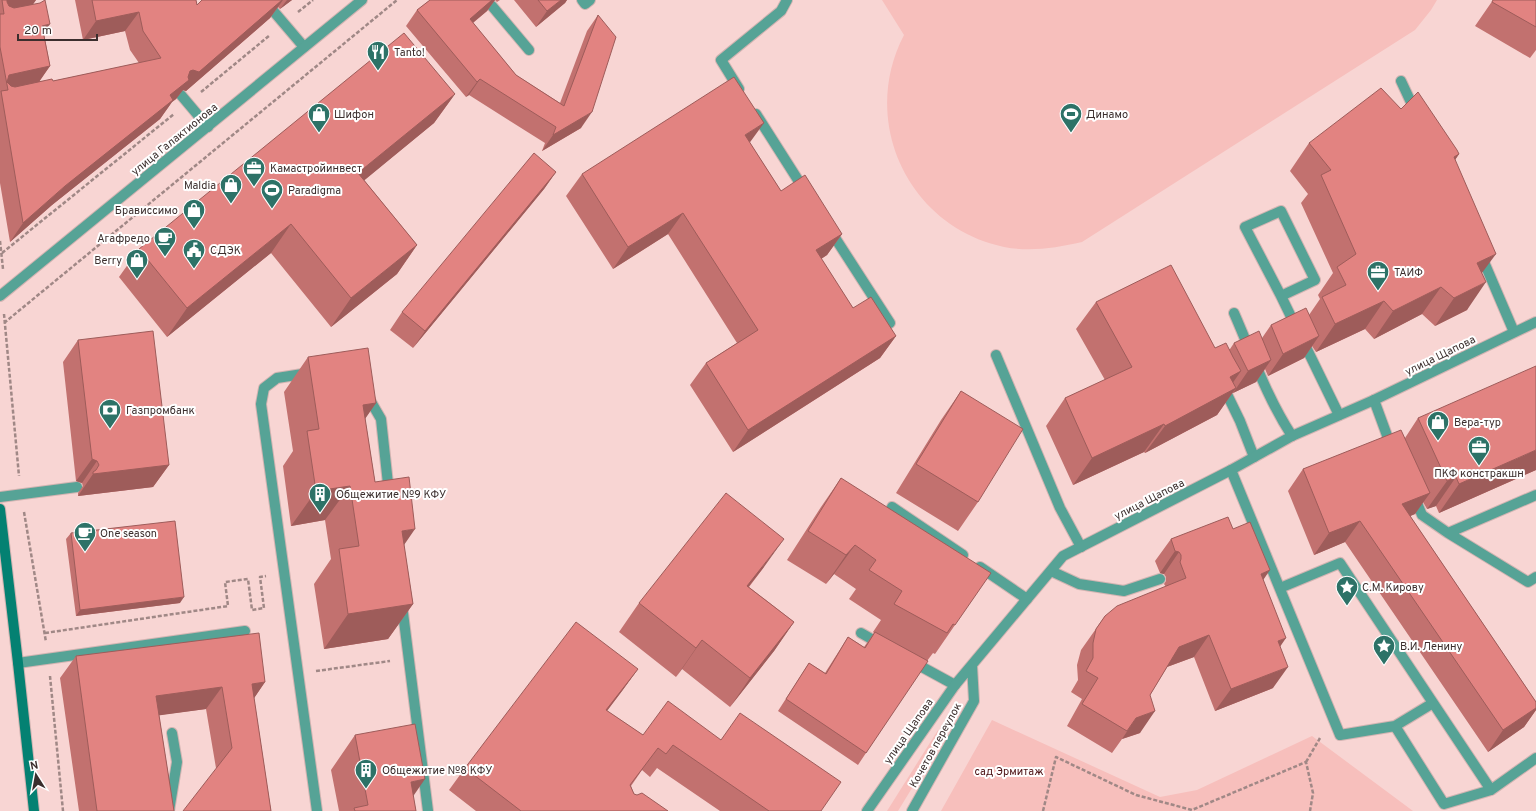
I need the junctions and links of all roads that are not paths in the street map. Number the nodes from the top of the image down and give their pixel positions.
1 (264, 0) edge
2 (362, 0) edge
3 (582, 0) edge
4 (590, 0) edge
5 (787, 0) edge
6 (492, 6) dead end
7 (304, 47) junction
8 (529, 50) dead end
9 (1401, 81) dead end
10 (185, 99) edge
11 (1421, 124) edge
12 (208, 127) junction
13 (810, 198) edge
14 (827, 224) edge
15 (1477, 247) edge
16 (2, 294) edge
17 (1281, 296) junction
18 (1234, 313) dead end
19 (1536, 322) edge
20 (890, 323) edge
21 (1514, 332) junction
22 (996, 355) dead end
23 (320, 371) edge
24 (1220, 380) edge
25 (363, 389) edge
26 (1374, 400) junction
27 (1339, 415) junction
28 (1292, 436) junction
29 (1395, 455) edge
30 (1254, 457) junction
31 (1231, 470) junction
32 (77, 487) dead end
33 (1410, 488) edge
34 (1536, 495) edge
35 (0, 497) edge
36 (390, 504) edge
37 (892, 507) dead end
38 (0, 508) edge
39 (1448, 533) junction
40 (1081, 547) junction
41 (1051, 571) junction
42 (1536, 577) edge
43 (1160, 579) dead end
44 (1280, 588) junction
45 (401, 597) edge
46 (1027, 599) junction
47 (245, 631) dead end
48 (861, 633) dead end
49 (892, 651) edge
50 (905, 658) edge
51 (18, 663) junction
52 (972, 665) junction
53 (955, 685) junction
54 (1433, 703) junction
55 (1395, 726) junction
56 (172, 733) dead end
57 (1536, 758) edge
58 (1491, 790) junction
59 (34, 811) edge
60 (169, 811) edge
61 (317, 811) edge
62 (428, 811) edge
63 (867, 811) edge
64 (912, 811) edge

1 - 7 street
2 - 7 street, улица Галактионова
3 - 4 street
5 - 13 street
6 - 8 street
7 - 12 street, улица Галактионова
9 - 11 street
10 - 12 street
12 - 16 street, улица Галактионова
14 - 20 street
15 - 21 street
17 - 17 street
17 - 27 street
18 - 28 street
19 - 21 street, улица Щапова
21 - 26 street, улица Щапова
22 - 40 street
23 - 61 street
24 - 30 street
25 - 36 street
26 - 27 street, улица Щапова
26 - 29 street
27 - 28 street, улица Щапова
28 - 30 street, улица Щапова
30 - 31 street, улица Щапова
31 - 40 street, улица Щапова
31 - 44 street
32 - 35 street
33 - 39 street
34 - 39 street
37 - 46 street
38 - 51 main road
39 - 42 street
40 - 41 street, улица Щапова
41 - 43 street
41 - 46 street, улица Щапова
44 - 54 street
44 - 55 street
45 - 62 street
46 - 52 street, улица Щапова
47 - 51 street
48 - 49 street
50 - 53 street
51 - 59 main road
52 - 53 street, улица Щапова
52 - 64 street, Кочетов переулок
53 - 63 street, улица Щапова
54 - 55 street
54 - 58 street
55 - 58 street
56 - 60 street
57 - 58 street

